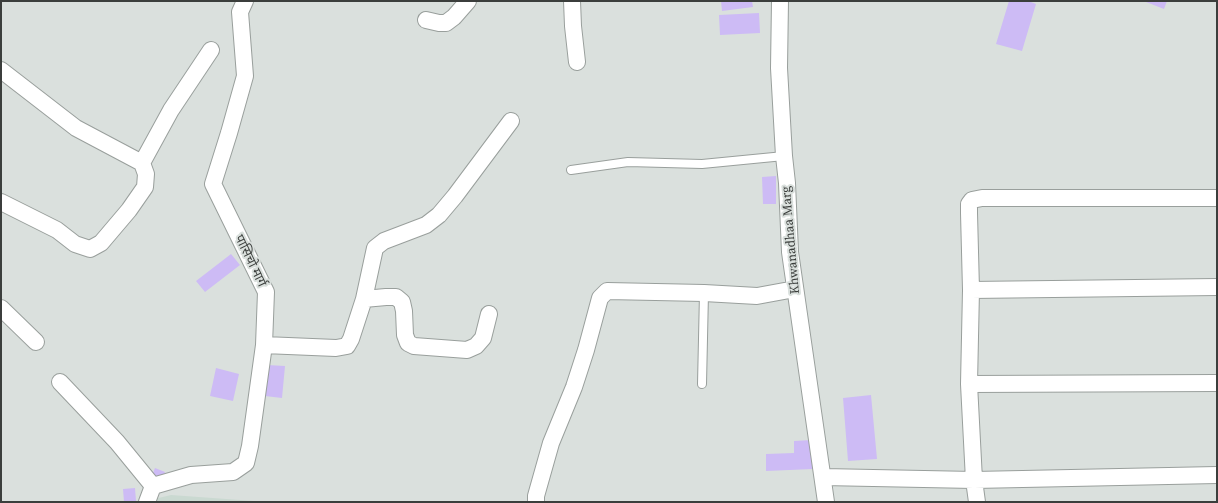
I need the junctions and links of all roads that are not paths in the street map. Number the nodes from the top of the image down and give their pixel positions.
1 (246, 1) edge
2 (468, 1) edge
3 (572, 1) edge
4 (780, 1) edge
5 (426, 20) dead end
6 (211, 50) dead end
7 (577, 62) dead end
8 (1, 70) edge
9 (511, 121) dead end
10 (784, 156) junction
11 (142, 163) junction
12 (571, 170) dead end
13 (1217, 198) edge
14 (1, 202) edge
15 (1217, 287) edge
16 (795, 289) junction
17 (971, 290) junction
18 (704, 293) junction
19 (364, 299) junction
20 (1, 308) edge
21 (489, 314) dead end
22 (36, 342) dead end
23 (264, 345) junction
24 (60, 382) dead end
25 (1217, 383) edge
26 (702, 384) dead end
27 (969, 384) junction
28 (1217, 475) edge
29 (823, 477) junction
30 (974, 480) junction
31 (153, 486) junction
32 (147, 502) edge
33 (536, 502) edge
34 (826, 502) edge
35 (977, 502) edge

1 - 23 street, पासिचो मार्ग
2 - 5 street
3 - 7 street
4 - 10 street, Khwanadhaa Marg
6 - 11 street
8 - 11 street
9 - 19 street
10 - 12 lane
10 - 16 street, Khwanadhaa Marg
11 - 14 street
13 - 17 street
15 - 17 street
16 - 18 street
16 - 29 street, Khwanadhaa Marg
17 - 27 street
18 - 26 lane
18 - 33 street
19 - 21 street
19 - 23 street
20 - 22 street
23 - 31 street, पासिचो मार्ग
24 - 31 street
25 - 27 street
27 - 30 street
28 - 30 street
29 - 30 street
29 - 34 street, Khwanadhaa Marg
30 - 35 street
31 - 32 street

